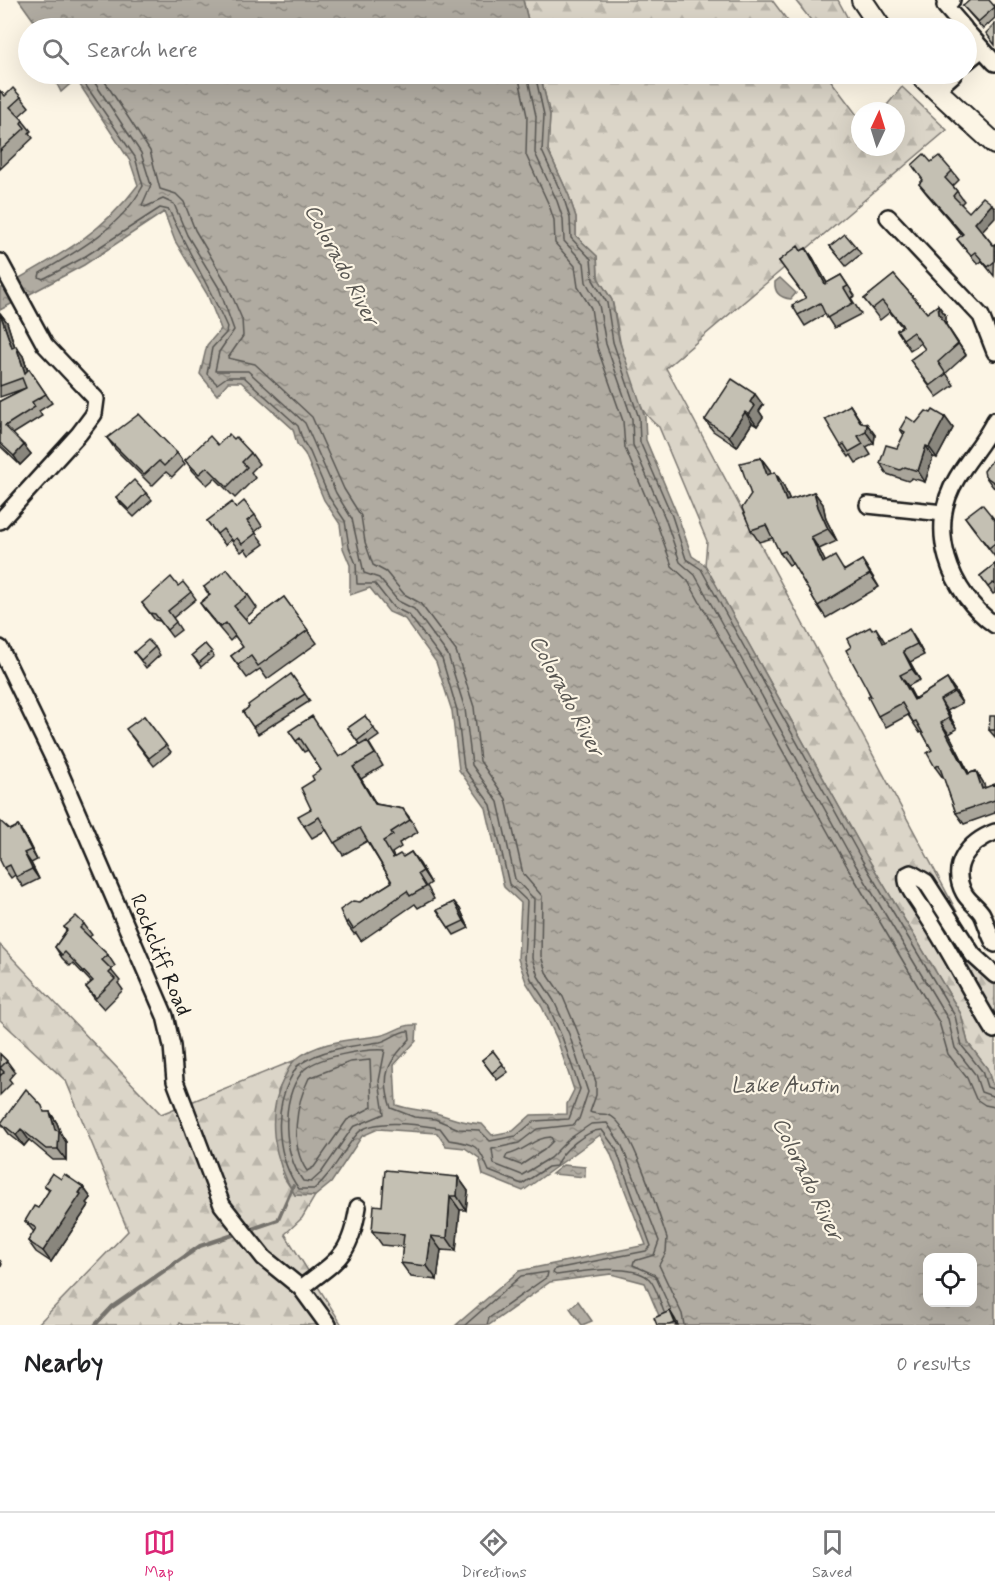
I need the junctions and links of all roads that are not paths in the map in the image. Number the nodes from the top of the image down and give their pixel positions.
1 (862, 0) edge
2 (952, 0) edge
3 (874, 18) edge
4 (955, 18) edge
5 (977, 43) edge
6 (982, 49) junction
7 (977, 53) edge
8 (995, 63) edge
9 (930, 84) edge
10 (943, 84) edge
11 (936, 90) junction
12 (995, 144) edge
13 (888, 217) dead end
14 (3, 266) edge
15 (995, 352) edge
16 (995, 420) edge
17 (868, 505) dead end
18 (943, 513) junction
19 (0, 520) edge
20 (995, 625) edge
21 (0, 648) edge
22 (995, 832) edge
23 (995, 944) edge
24 (995, 975) edge
25 (994, 1030) edge
26 (358, 1207) dead end
27 (301, 1287) junction
28 (328, 1325) edge

1 - 3 main road
2 - 4 street
5 - 6 street
6 - 7 street
6 - 8 street
9 - 11 main road
10 - 11 street
11 - 12 main road
13 - 15 street
14 - 19 street
16 - 18 street
17 - 18 street
18 - 20 street
21 - 27 street, Rockcliff Road
22 - 23 street
24 - 25 street
26 - 27 street
27 - 28 street, Rockcliff Road

